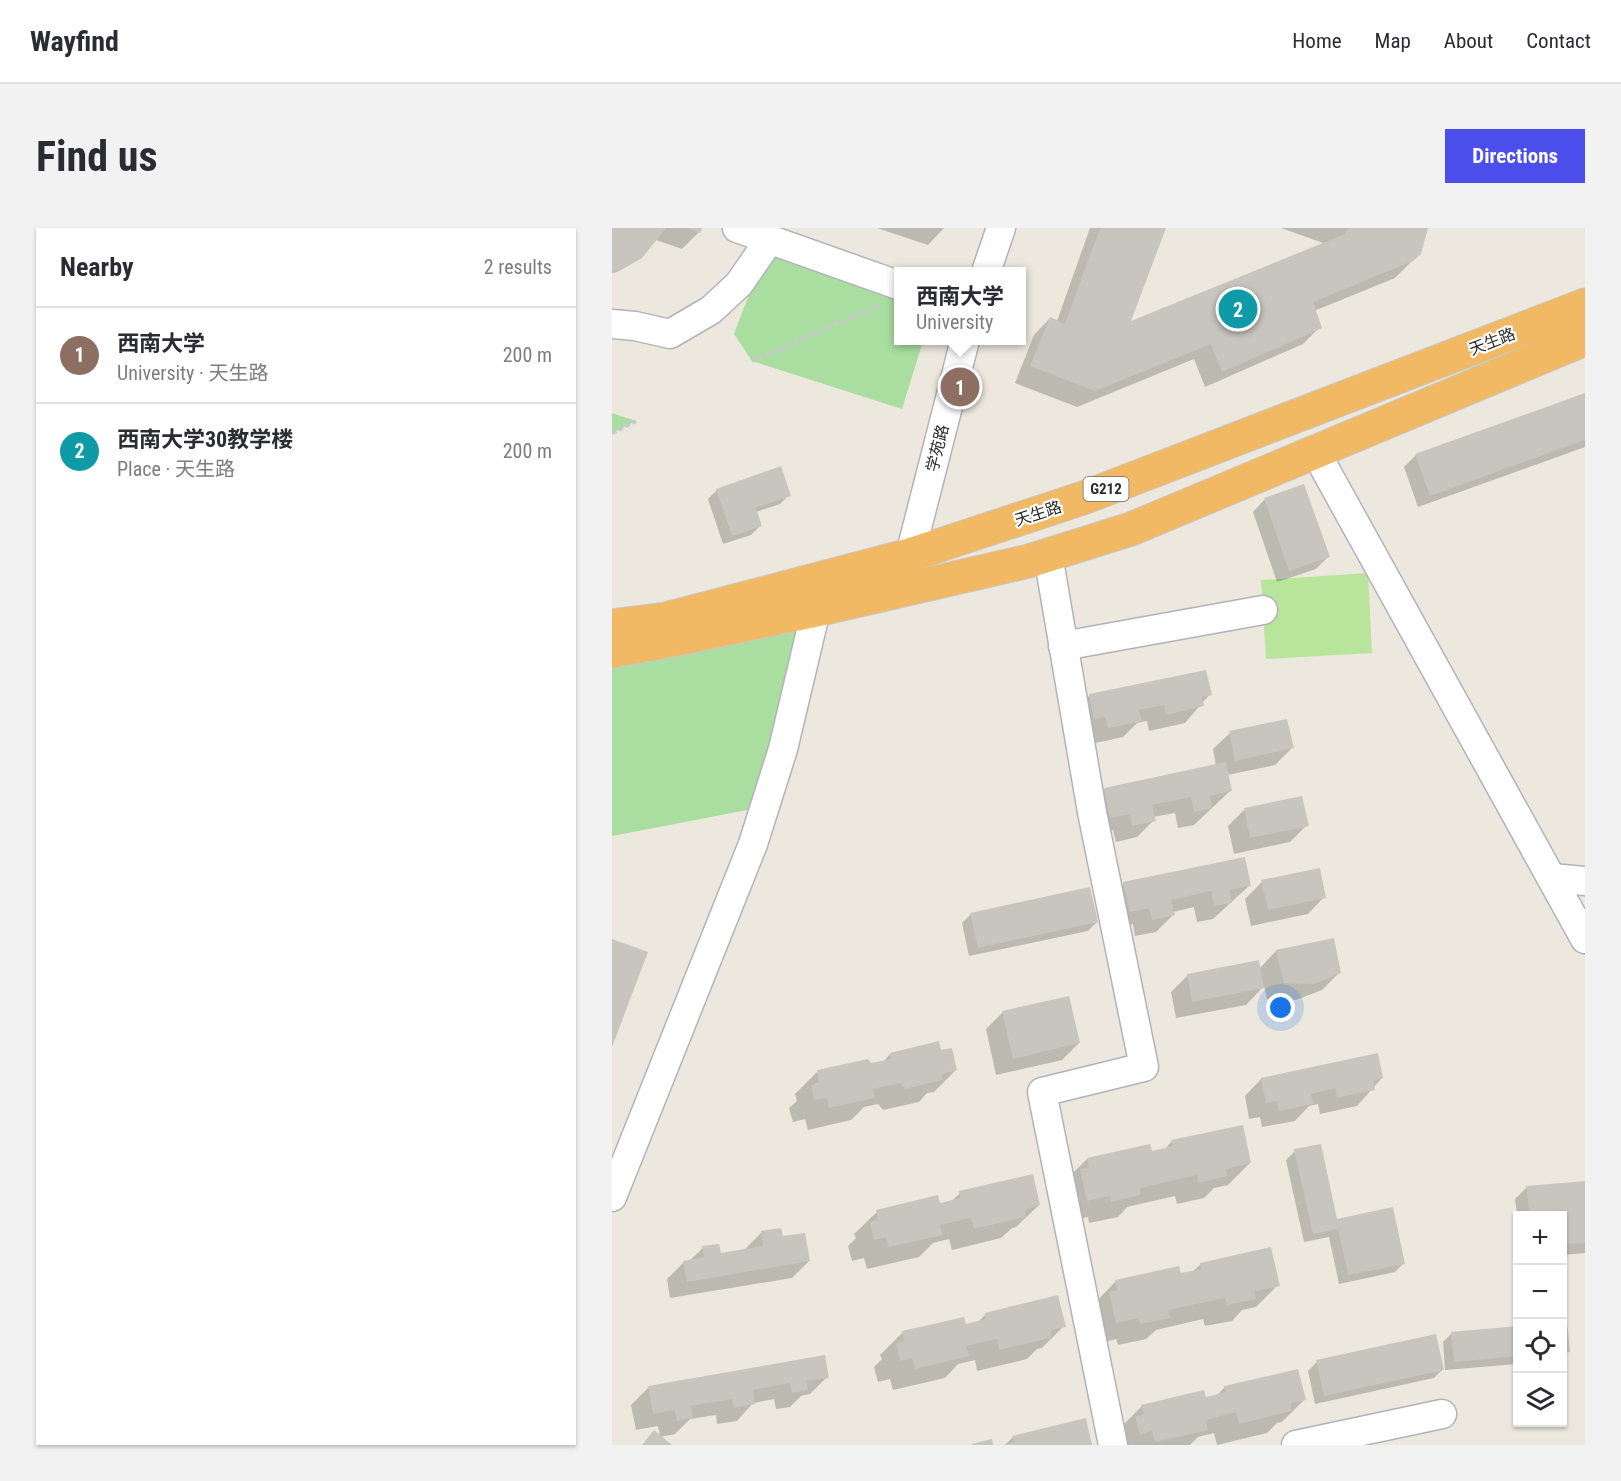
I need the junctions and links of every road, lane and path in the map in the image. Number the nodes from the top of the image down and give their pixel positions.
1 (1001, 228) edge
2 (736, 229) edge
3 (770, 239) junction
4 (988, 267) edge
5 (893, 293) edge
6 (1585, 305) edge
7 (612, 324) edge
8 (1585, 339) edge
9 (964, 345) edge
10 (752, 361) dead end
11 (636, 421) dead end
12 (612, 433) edge
13 (1315, 451) junction
14 (910, 555) junction
15 (1048, 555) junction
16 (816, 610) junction
17 (1263, 610) dead end
18 (612, 626) edge
19 (1063, 645) junction
20 (612, 651) edge
21 (1552, 878) junction
22 (1585, 881) edge
23 (1585, 939) edge
24 (612, 1197) edge
25 (1442, 1414) dead end
26 (1113, 1445) edge
27 (1296, 1445) edge

1 - 4 street
2 - 3 street
3 - 5 street
3 - 7 street
5 - 10 path
6 - 14 highway, 天生路 / G212
8 - 13 highway, 天生路
9 - 14 street, 学苑路
11 - 12 path
13 - 15 highway, 天生路
13 - 21 street
14 - 18 highway, 天生路 / G212
15 - 16 highway, 天生路
15 - 19 street
16 - 20 highway, 天生路
16 - 24 street
17 - 19 street
19 - 26 street
21 - 22 street
21 - 23 street
25 - 27 street

